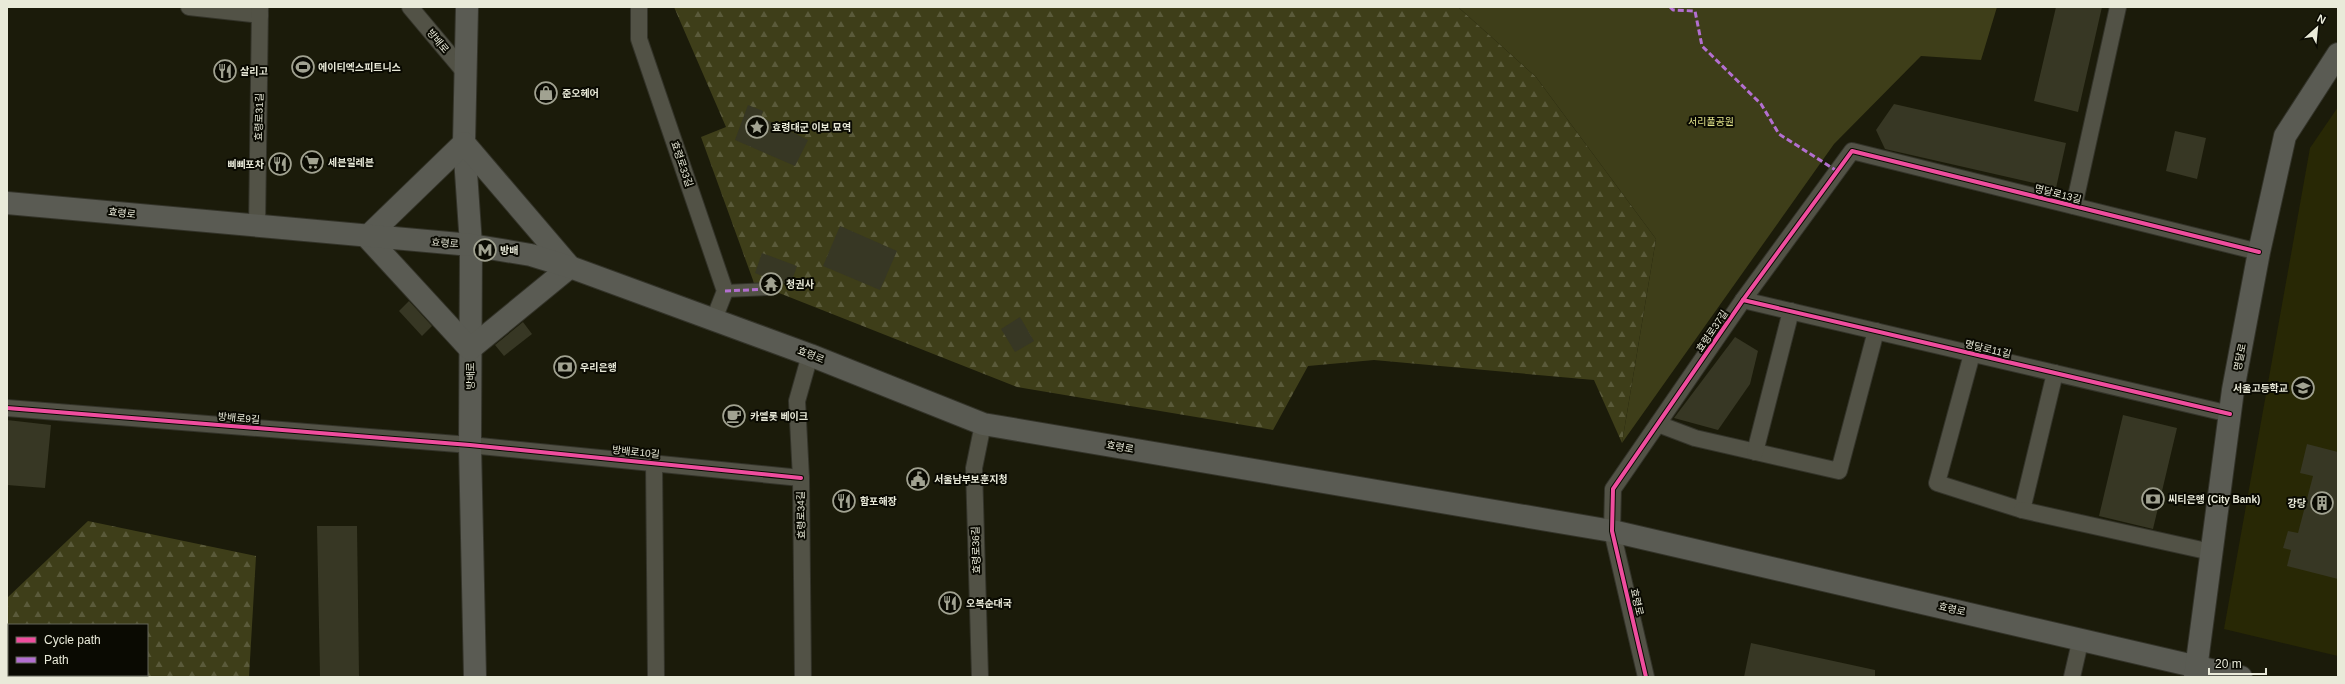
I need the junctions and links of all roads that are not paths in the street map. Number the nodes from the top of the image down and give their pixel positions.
1 (189, 7) edge
2 (410, 7) edge
3 (467, 7) edge
4 (640, 7) edge
5 (2118, 7) edge
6 (260, 11) edge
7 (2338, 54) edge
8 (467, 75) junction
9 (464, 143) junction
10 (1852, 151) joint
11 (7, 203) edge
12 (2074, 206) junction
13 (257, 227) junction
14 (367, 237) junction
15 (471, 245) junction
16 (2259, 252) junction
17 (570, 267) junction
18 (771, 284) dead end
19 (725, 291) junction
20 (1743, 300) junction
21 (1791, 311) junction
22 (714, 319) junction
23 (1876, 331) junction
24 (470, 349) junction
25 (1972, 354) junction
26 (810, 355) junction
27 (2055, 373) junction
28 (7, 408) edge
29 (2230, 414) junction
30 (983, 424) junction
31 (1658, 424) junction
32 (470, 444) junction
33 (1755, 452) junction
34 (654, 462) junction
35 (801, 478) junction
36 (2022, 510) junction
37 (1612, 532) junction
38 (2211, 552) junction
39 (2081, 638) junction
40 (2195, 672) edge
41 (475, 677) edge
42 (656, 677) edge
43 (804, 677) edge
44 (980, 677) edge
45 (1646, 677) edge
46 (2072, 677) edge
47 (2241, 677) edge

1 - 6 street
2 - 8 street, 방배로
3 - 8 main road, 방배로
4 - 19 street, 효령로33길
5 - 12 street, 명달로13길
6 - 13 street, 효령로31길
7 - 16 main road, 명달로
8 - 9 main road, 방배로
9 - 14 main road
9 - 15 main road, 방배로
9 - 17 main road
10 - 12 street, 명달로13길
10 - 20 street, 효령로37길
11 - 13 main road, 효령로
12 - 16 street, 명달로13길
13 - 14 main road, 효령로
14 - 15 main road, 효령로
14 - 24 main road
15 - 17 main road, 효령로
15 - 24 main road, 방배로
16 - 29 main road, 명달로
17 - 22 main road, 효령로
17 - 24 main road
18 - 19 street
19 - 22 street
20 - 21 street, 명달로11길
20 - 31 street, 효령로37길
21 - 23 street, 명달로11길
21 - 33 street
22 - 26 main road, 효령로
23 - 25 street, 명달로11길
23 - 33 street
24 - 32 main road, 방배로
25 - 27 street, 명달로11길
25 - 36 street, 명달로11길
26 - 30 main road, 효령로
26 - 35 street, 효령로34길
27 - 29 street, 명달로11길
27 - 36 street
28 - 32 street, 방배로9길
29 - 38 main road, 명달로
30 - 37 main road, 효령로
30 - 44 street, 효령로36길
31 - 33 street
31 - 37 street, 효령로37길
32 - 34 street, 방배로10길
32 - 41 main road, 방배로
34 - 35 street, 방배로10길
34 - 42 street, 방배로10길
35 - 43 street, 효령로34길
36 - 38 street
37 - 39 main road, 효령로
37 - 45 street, 효령로
38 - 40 main road, 명달로
39 - 40 main road, 효령로
39 - 46 street
40 - 47 main road, 효령로

